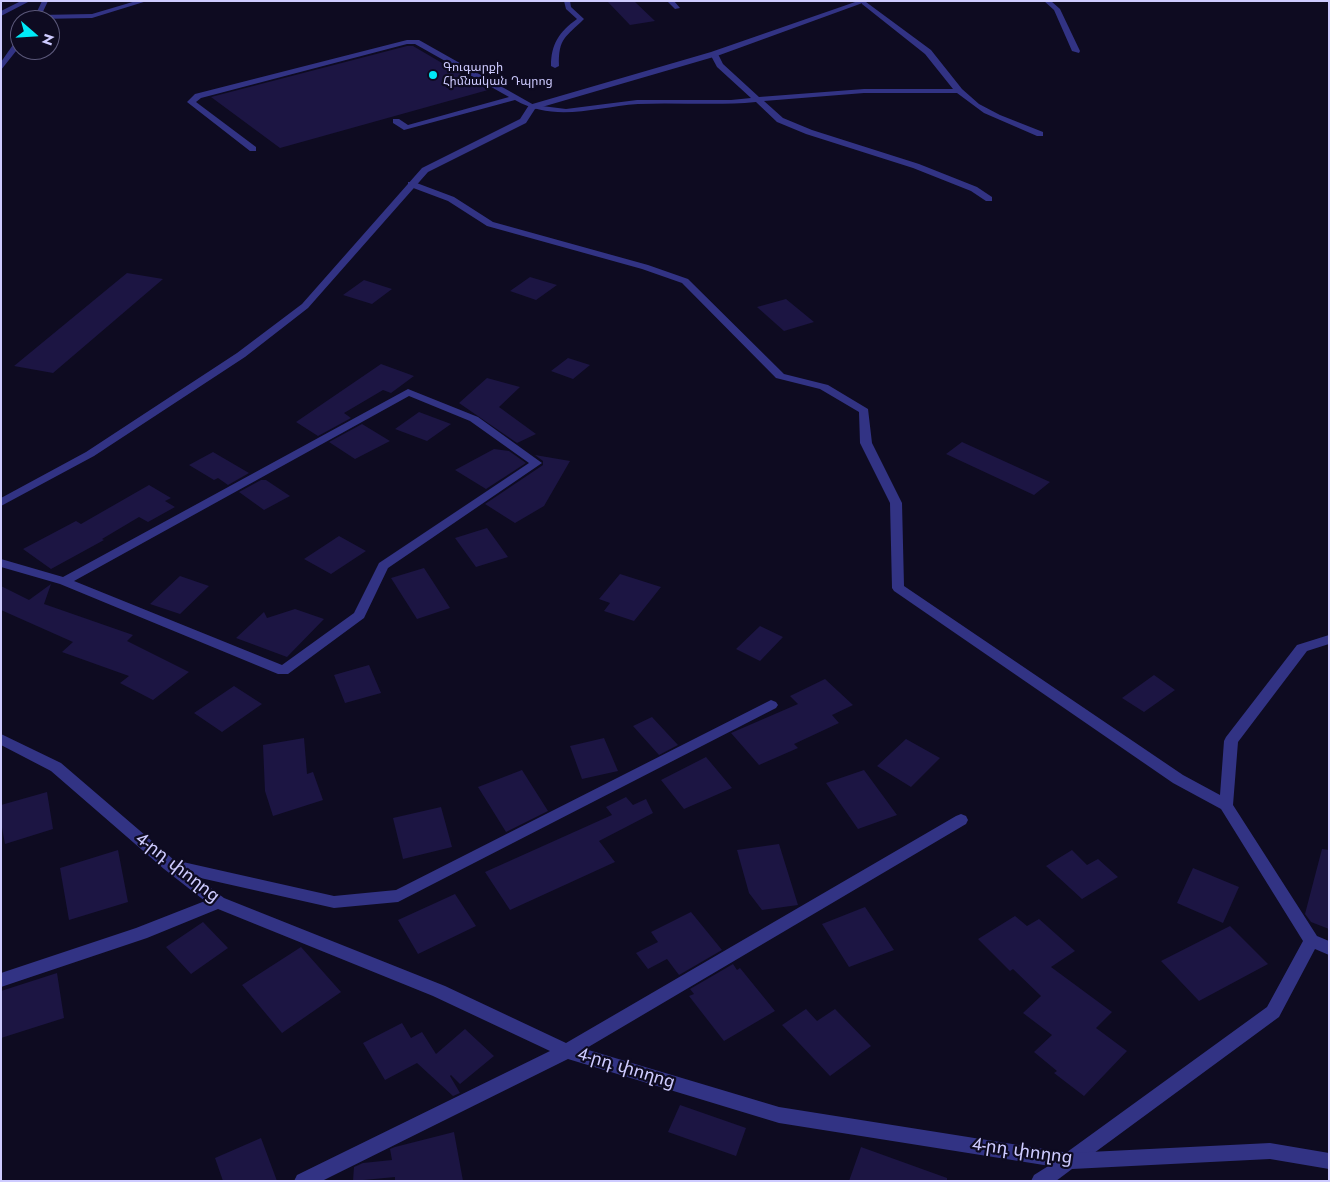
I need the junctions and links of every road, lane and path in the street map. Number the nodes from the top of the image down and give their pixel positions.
1 (27, 1) edge
2 (144, 1) edge
3 (567, 1) edge
4 (670, 1) edge
5 (1047, 1) edge
6 (865, 2) edge
7 (677, 8) dead end
8 (1, 14) edge
9 (60, 18) edge
10 (1076, 51) dead end
11 (714, 54) junction
12 (10, 55) edge
13 (555, 66) dead end
14 (1, 68) edge
15 (958, 91) junction
16 (515, 98) junction
17 (758, 100) junction
18 (532, 107) junction
19 (396, 121) dead end
20 (1040, 134) dead end
21 (253, 149) dead end
22 (411, 184) junction
23 (989, 199) dead end
24 (1, 502) edge
25 (1, 563) edge
26 (64, 581) junction
27 (1329, 639) edge
28 (771, 705) dead end
29 (1, 739) edge
30 (1226, 805) junction
31 (961, 820) dead end
32 (169, 864) junction
33 (218, 902) junction
34 (1311, 941) junction
35 (1329, 948) edge
36 (1, 980) edge
37 (567, 1051) junction
38 (1069, 1161) junction
39 (1329, 1161) edge
40 (303, 1181) edge
41 (1040, 1181) edge

1 - 8 street
2 - 9 street
3 - 13 street
4 - 7 street
5 - 10 street
6 - 11 street
6 - 15 street
11 - 17 street
11 - 18 street
12 - 14 street
15 - 17 street
15 - 20 street
16 - 18 street
16 - 19 street
16 - 21 street
17 - 18 street
17 - 23 street
18 - 22 street
22 - 24 street
22 - 30 street
25 - 26 street
26 - 26 street
27 - 30 street
28 - 32 street
29 - 32 street, 4-րդ փողոց
30 - 34 street
31 - 37 street
32 - 33 street, 4-րդ փողոց
33 - 36 street
33 - 37 street, 4-րդ փողոց
34 - 35 street
34 - 38 street
37 - 38 street, 4-րդ փողոց
37 - 40 street
38 - 39 street, 4-րդ փողոց
38 - 41 street

